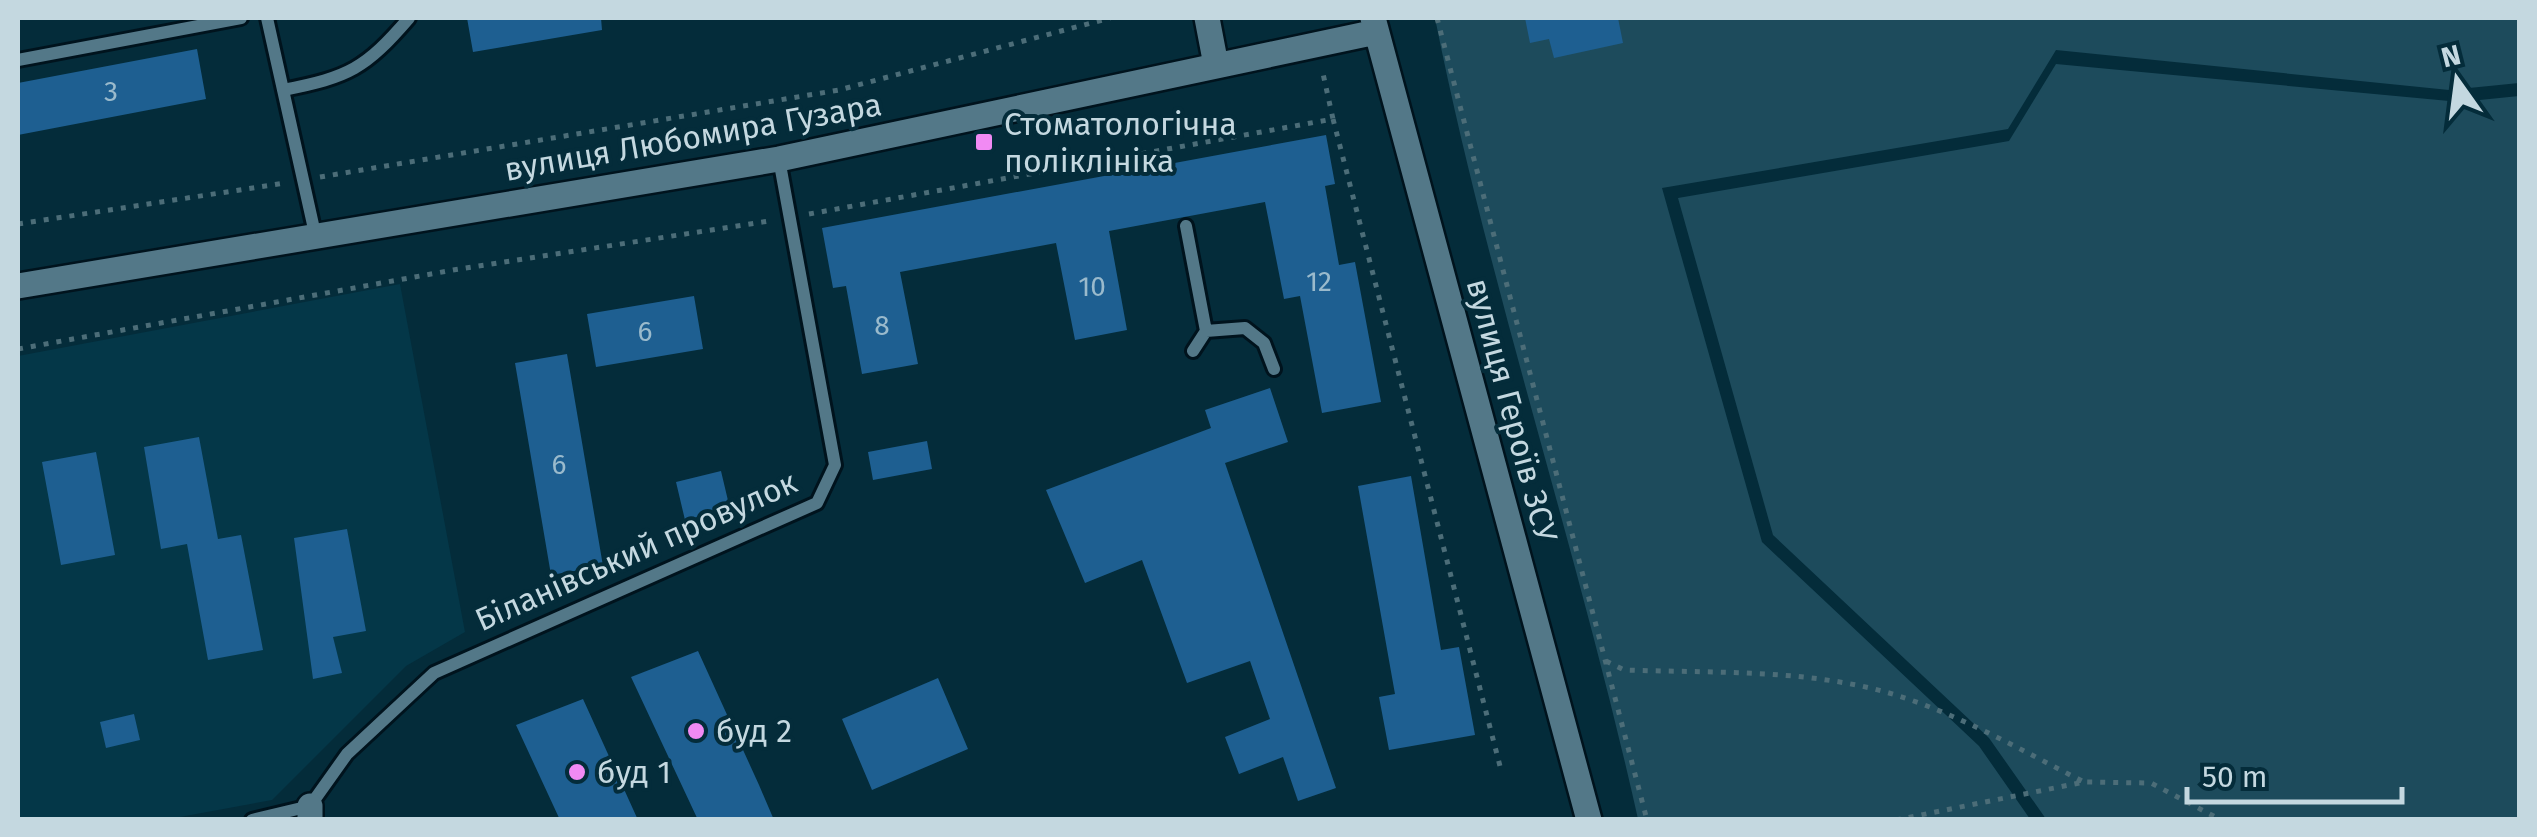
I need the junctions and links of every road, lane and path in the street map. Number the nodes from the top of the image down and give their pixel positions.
1 (241, 18) edge
2 (267, 18) edge
3 (409, 18) edge
4 (1110, 18) edge
5 (1207, 18) edge
6 (1436, 18) edge
7 (1374, 25) edge
8 (1317, 46) junction
9 (18, 60) edge
10 (1216, 65) junction
11 (283, 90) junction
12 (1333, 119) junction
13 (779, 159) junction
14 (303, 180) junction
15 (790, 218) junction
16 (18, 224) edge
17 (1186, 226) dead end
18 (316, 238) junction
19 (18, 286) edge
20 (1206, 331) junction
21 (18, 350) edge
22 (1193, 351) dead end
23 (1274, 370) dead end
24 (1604, 660) junction
25 (1500, 770) dead end
26 (2084, 782) junction
27 (310, 813) edge
28 (252, 820) edge
29 (1590, 820) edge
30 (1647, 820) edge
31 (1896, 820) edge
32 (2222, 820) edge

1 - 9 lane
2 - 11 lane
3 - 11 lane
4 - 14 path
5 - 10 street
6 - 24 path
7 - 8 street, вулиця Любомира Гузара
7 - 29 street, вулиця Героїв ЗСУ
8 - 10 street, вулиця Любомира Гузара
8 - 12 path
10 - 13 street, вулиця Любомира Гузара
11 - 14 lane
12 - 15 path
12 - 25 path
13 - 15 lane, Біланівський провулок
13 - 18 street, вулиця Любомира Гузара
14 - 16 path
14 - 18 lane
15 - 21 path
15 - 27 lane, Біланівський провулок
17 - 20 lane
18 - 19 street, вулиця Любомира Гузара
20 - 22 lane
20 - 23 lane
24 - 26 path
24 - 30 path
26 - 31 path
26 - 32 path
27 - 28 lane, Біланівський провулок

